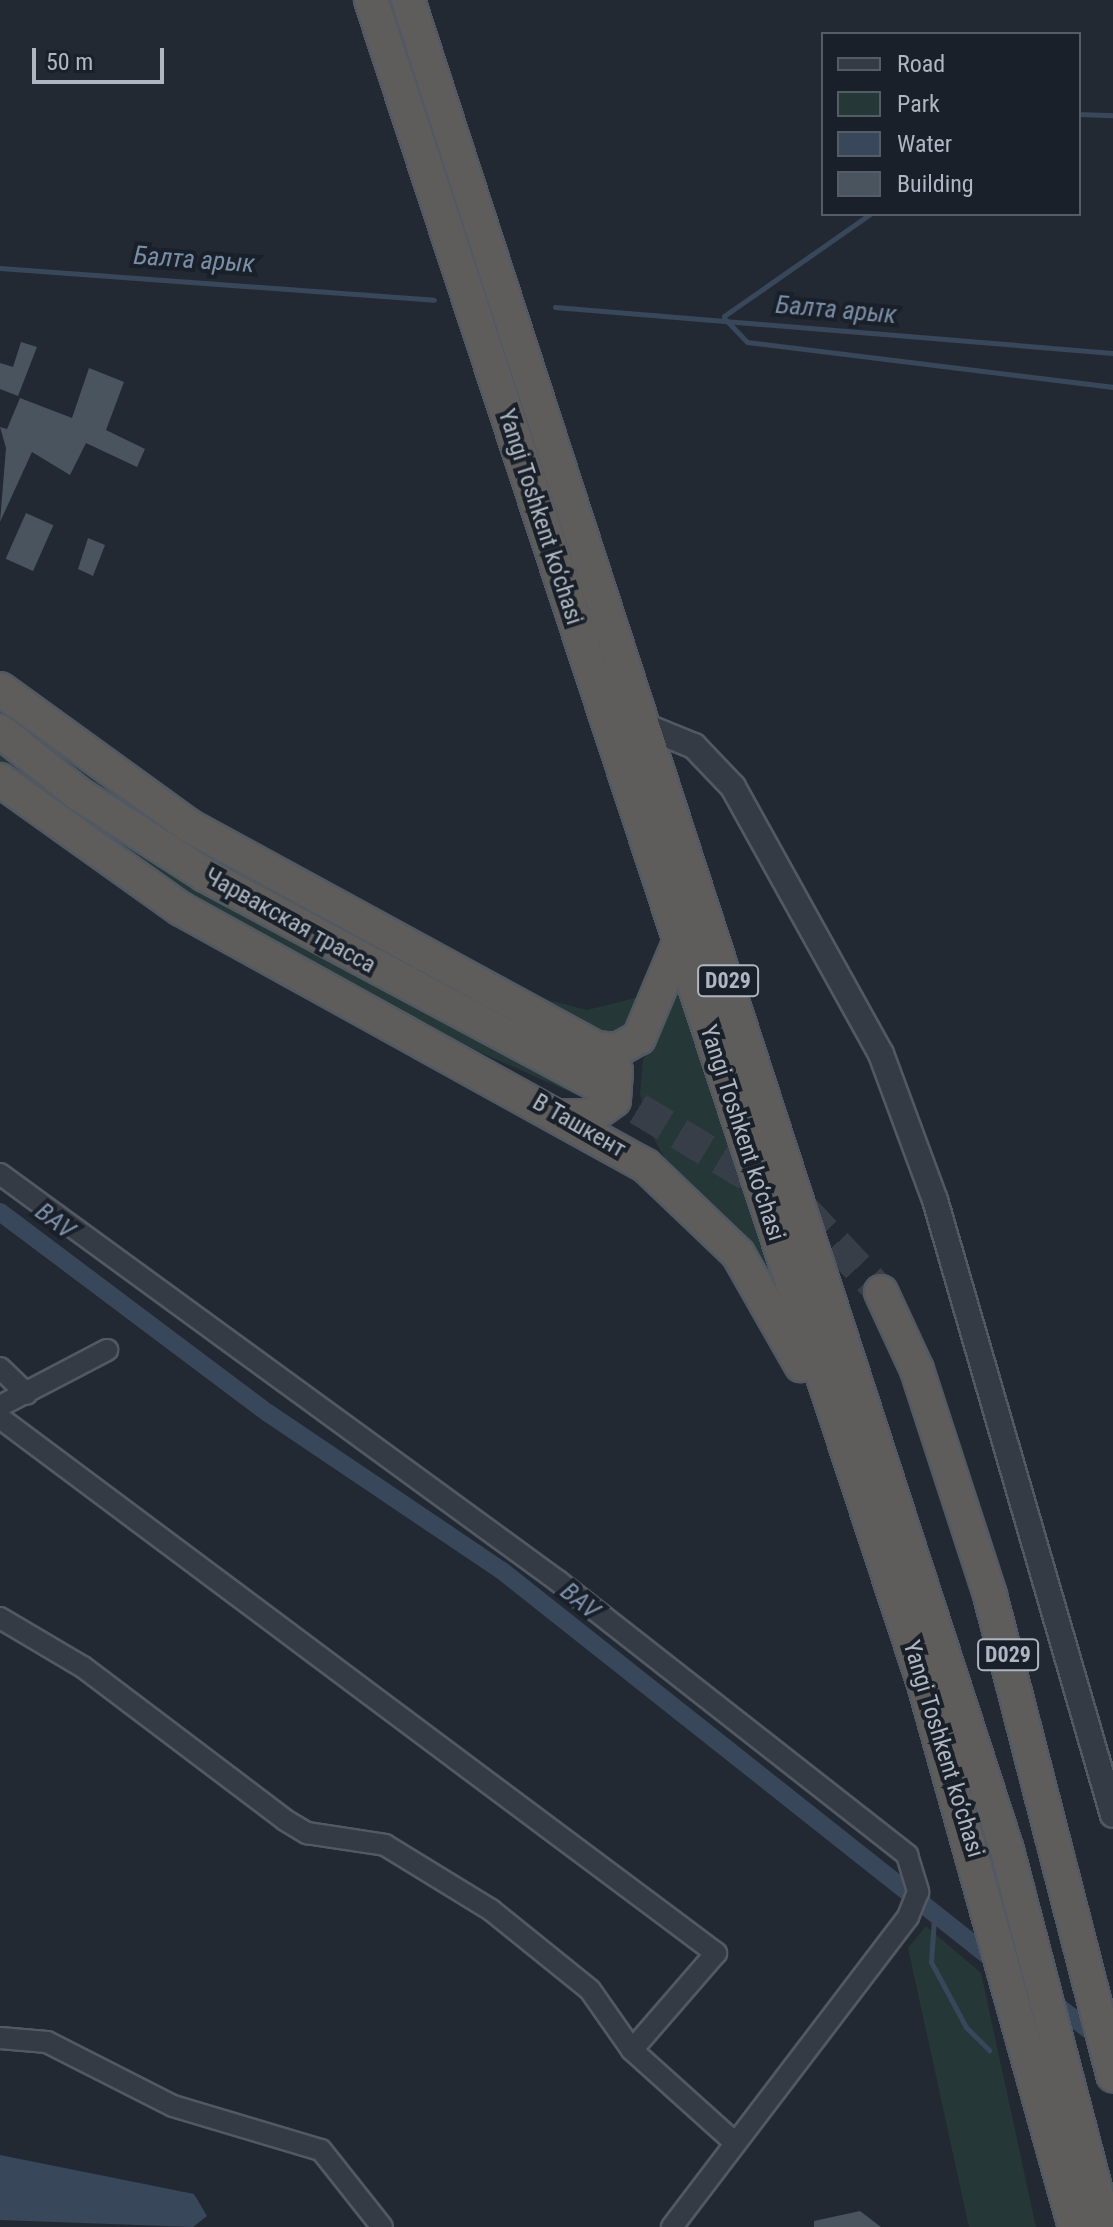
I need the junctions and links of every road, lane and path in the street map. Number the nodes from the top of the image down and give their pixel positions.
1 (371, 0) edge
2 (408, 0) edge
3 (0, 689) edge
4 (645, 726) junction
5 (0, 731) edge
6 (0, 780) edge
7 (679, 943) junction
8 (596, 1048) junction
9 (597, 1084) tunnel mouth
10 (563, 1116) junction
11 (0, 1174) edge
12 (881, 1292) tunnel mouth
13 (107, 1350) dead end
14 (0, 1368) edge
15 (27, 1394) junction
16 (0, 1406) edge
17 (0, 1418) edge
18 (0, 1618) edge
19 (924, 1684) junction
20 (1113, 1815) edge
21 (0, 2038) edge
22 (632, 2050) junction
23 (1112, 2069) edge
24 (734, 2142) junction
25 (382, 2227) edge
26 (672, 2227) edge
27 (1075, 2227) edge
28 (1105, 2227) edge

1 - 7 highway, Yangi Toshkent ko‘chasi / D029
2 - 4 highway, Yangi Toshkent ko‘chasi / D029
3 - 8 highway
4 - 20 street
4 - 28 highway, Yangi Toshkent ko‘chasi / D029
5 - 9 highway, Чарвакская трасса
6 - 10 highway, В Ташкент / D029
7 - 8 highway
7 - 19 highway, Yangi Toshkent ko‘chasi / D029
8 - 10 highway
10 - 19 highway, В Ташкент / D029
11 - 24 street
12 - 23 highway, D029
13 - 15 street
14 - 15 street
15 - 16 street
17 - 22 street
18 - 22 street
19 - 27 highway, Yangi Toshkent ko‘chasi / D029
21 - 25 street
22 - 24 street
24 - 26 street

